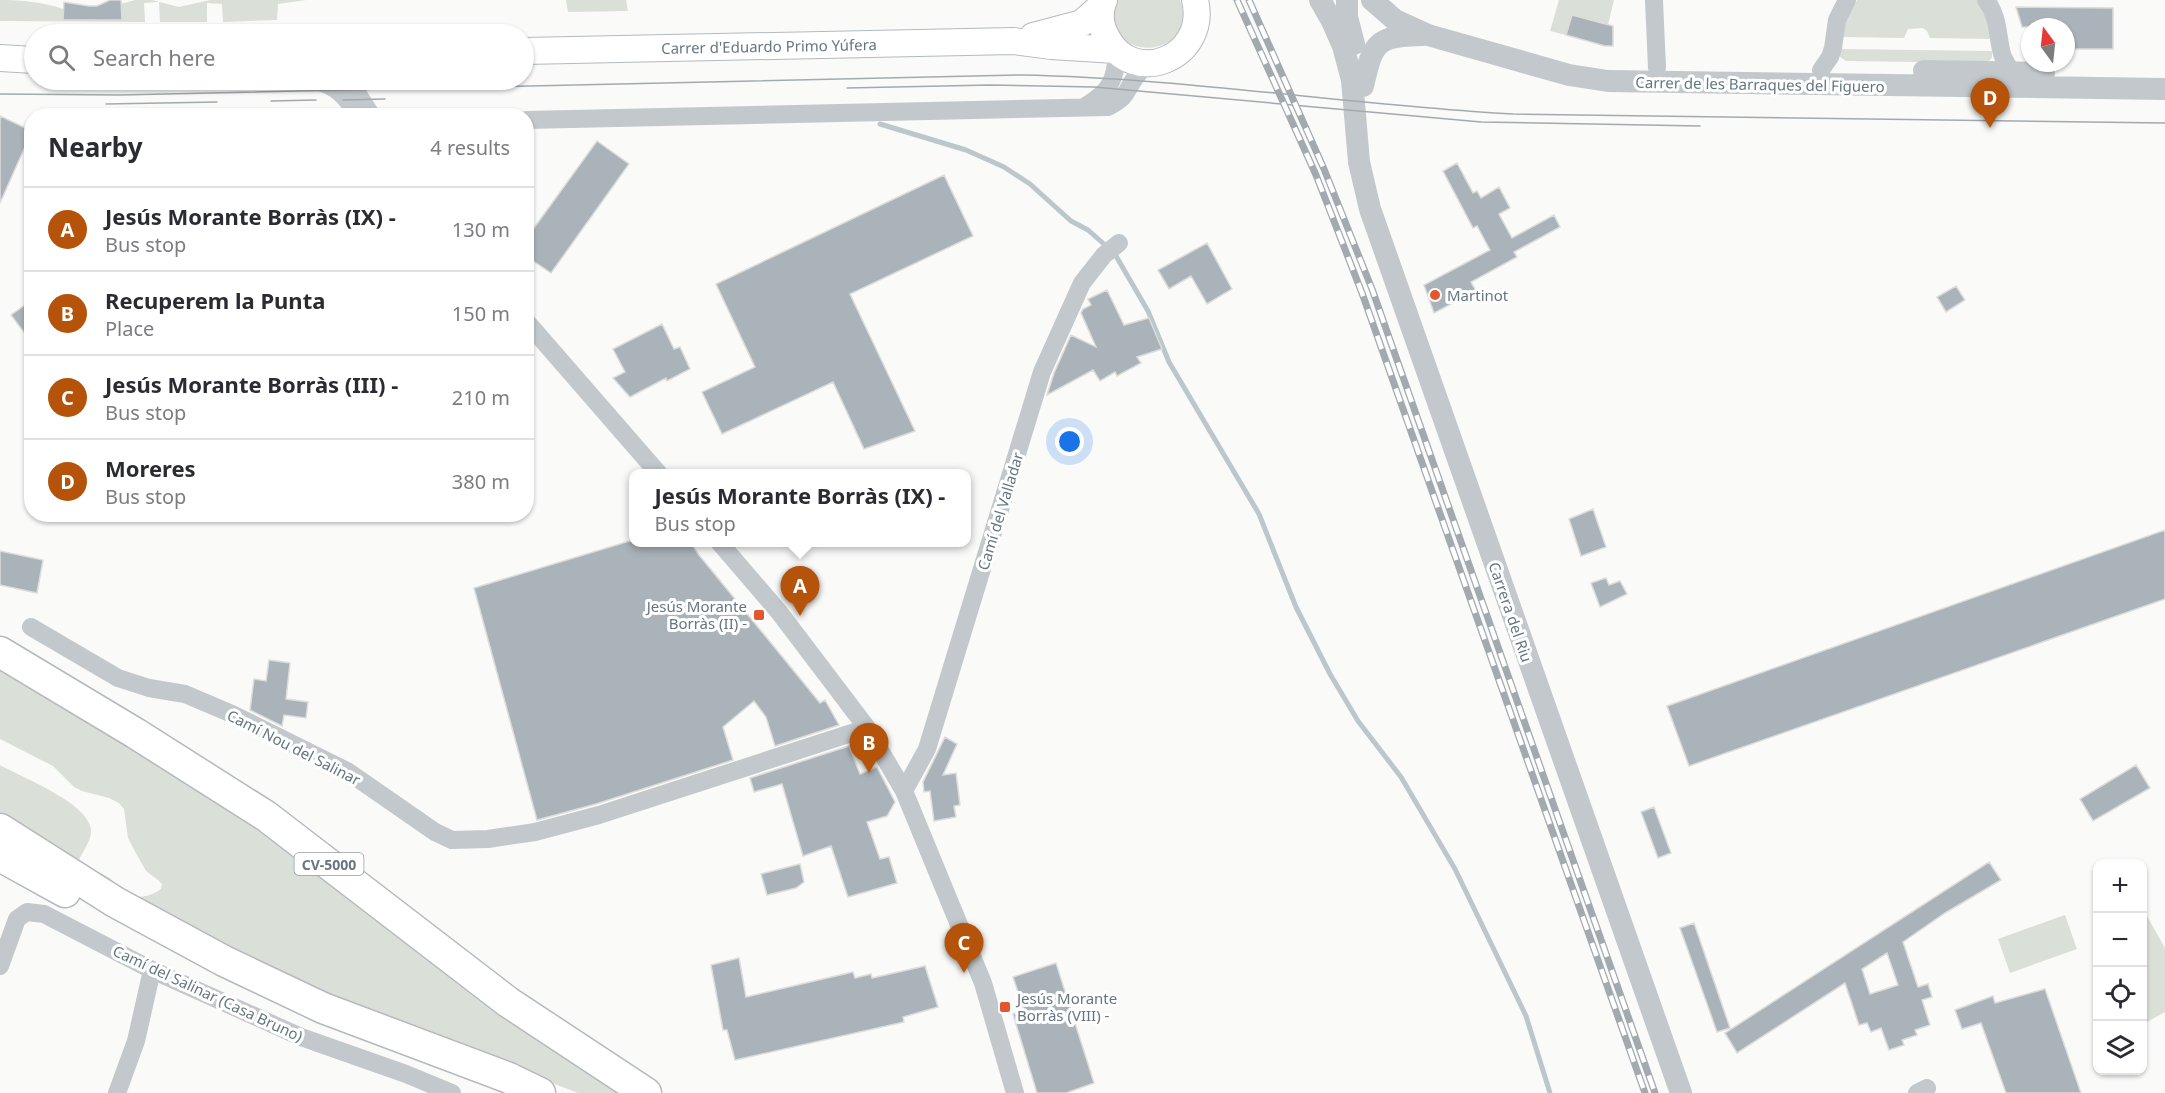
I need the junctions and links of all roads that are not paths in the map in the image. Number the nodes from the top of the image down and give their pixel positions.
1 (1195, 0) edge
2 (1320, 0) edge
3 (1347, 0) edge
4 (1372, 0) edge
5 (1392, 0) edge
6 (1654, 0) edge
7 (1847, 0) edge
8 (1986, 0) edge
9 (1103, 2) edge
10 (1428, 35) junction
11 (1014, 41) junction
12 (1116, 50) junction
13 (534, 51) edge
14 (0, 58) edge
15 (24, 59) edge
16 (1148, 63) junction
17 (1656, 68) junction
18 (1821, 70) junction
19 (2011, 72) junction
20 (2165, 75) edge
21 (1363, 86) junction
22 (2165, 89) edge
23 (343, 90) edge
24 (348, 90) edge
25 (353, 108) edge
26 (364, 108) edge
27 (1083, 108) junction
28 (534, 120) edge
29 (1357, 128) junction
30 (1119, 243) dead end
31 (534, 330) edge
32 (655, 469) edge
33 (722, 547) edge
34 (31, 627) dead end
35 (0, 652) edge
36 (867, 728) junction
37 (904, 791) junction
38 (0, 829) edge
39 (0, 856) edge
40 (0, 966) edge
41 (152, 970) junction
42 (509, 1078) junction
43 (117, 1093) edge
44 (452, 1093) edge
45 (540, 1093) edge
46 (646, 1093) edge
47 (1015, 1093) edge
48 (1681, 1093) edge

1 - 16 main road
2 - 29 street, Carrera del Riu
3 - 21 street, Carrera del Riu
4 - 10 street, Carrer de les Barraques del Figuero
5 - 17 street, Carrer de les Barraques del Figuero
6 - 17 street
7 - 18 street, Carrer de les Barraques del Figuero
8 - 19 street
9 - 11 main road, Carrer d'Eduardo Primo Yúfera
9 - 12 main road
10 - 21 street
10 - 22 street, Carrer de les Barraques del Figuero
11 - 12 main road, Carrer d'Eduardo Primo Yúfera
11 - 13 main road, Carrer d'Eduardo Primo Yúfera
12 - 16 main road, Carrer d'Eduardo Primo Yúfera
12 - 27 street
14 - 15 main road
16 - 27 street
17 - 18 street, Carrer de les Barraques del Figuero
18 - 19 street, Carrer de les Barraques del Figuero
19 - 20 street, Carrer de les Barraques del Figuero
21 - 29 street, Carrera del Riu
23 - 25 street
24 - 26 street
27 - 28 street
29 - 48 street, Carrera del Riu
30 - 37 street, Camí del Valladar
31 - 32 street
33 - 36 street
34 - 36 street, Camí Nou del Salinar
35 - 46 highway, CV-5000
36 - 37 street
37 - 47 street
38 - 42 highway
39 - 42 highway
40 - 41 street, Camí del Salinar (Casa Bruno)
41 - 43 street
41 - 44 street, Camí del Salinar (Casa Bruno)
42 - 45 highway

